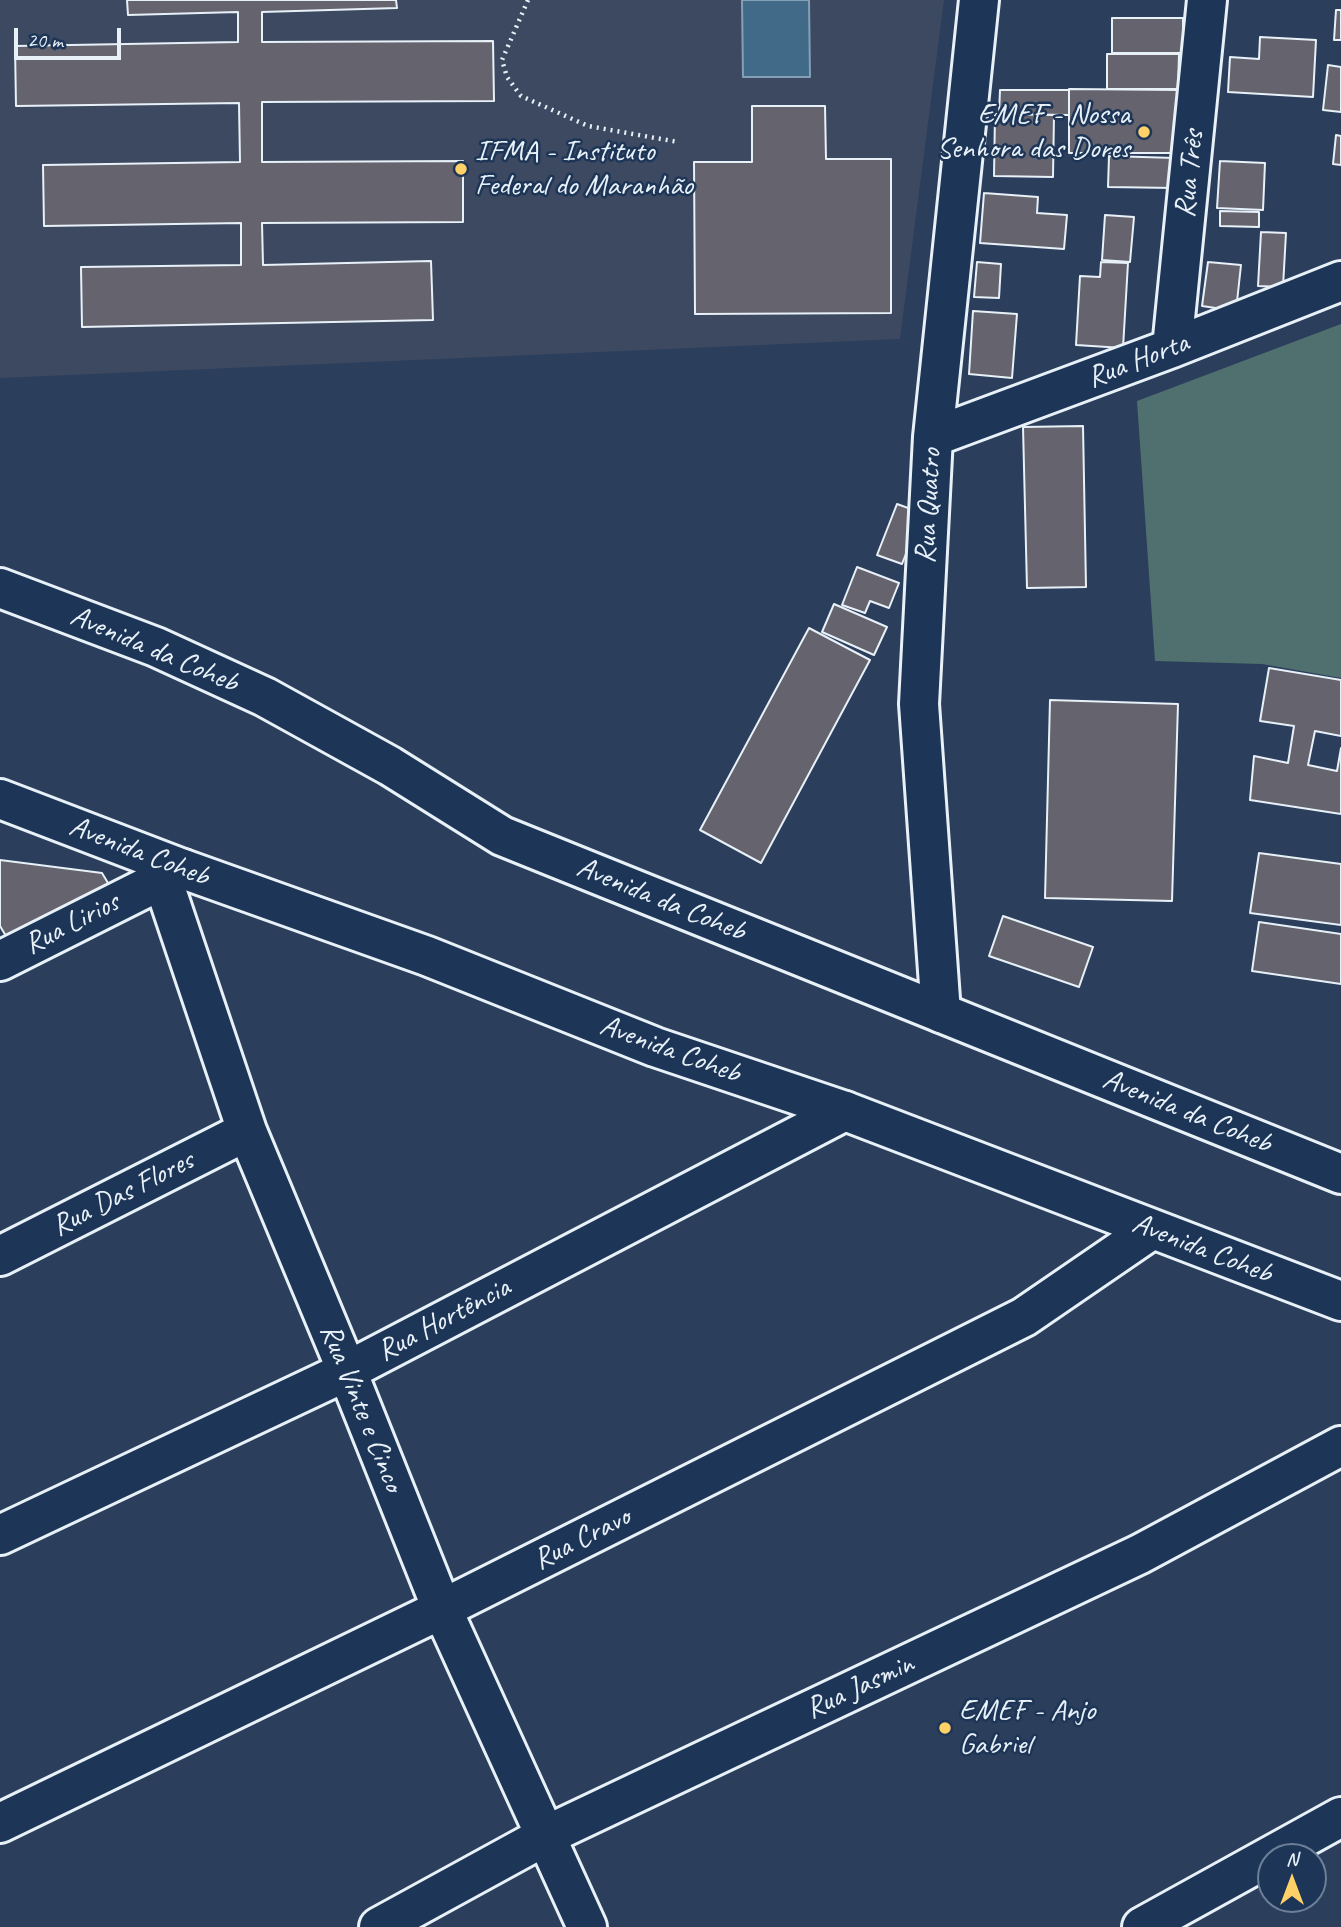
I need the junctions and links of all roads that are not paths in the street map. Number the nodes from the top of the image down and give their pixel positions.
1 (979, 0) edge
2 (1208, 0) edge
3 (1341, 281) edge
4 (1172, 348) junction
5 (933, 437) junction
6 (0, 588) edge
7 (0, 799) edge
8 (172, 874) junction
9 (0, 961) edge
10 (941, 1013) junction
11 (845, 1111) junction
12 (247, 1131) junction
13 (1341, 1174) edge
14 (1152, 1230) junction
15 (0, 1256) edge
16 (1341, 1301) edge
17 (347, 1371) junction
18 (1341, 1446) edge
19 (0, 1535) edge
20 (442, 1609) junction
21 (1341, 1817) edge
22 (0, 1823) edge
23 (547, 1835) junction
24 (380, 1927) edge
25 (587, 1927) edge
26 (1142, 1927) edge

1 - 5 street, Rua Quatro
2 - 4 street, Rua Três
3 - 4 street, Rua Horta
4 - 5 street, Rua Horta
5 - 10 street, Rua Quatro
6 - 10 street, Avenida da Coheb
7 - 8 street, Avenida Coheb
8 - 9 street, Rua Lirios
8 - 11 street, Avenida Coheb
8 - 12 street, Rua Vinte e Cinco
10 - 13 street, Avenida da Coheb
11 - 14 street, Avenida Coheb
11 - 17 street, Rua Hortência
12 - 15 street, Rua Das Flores
12 - 17 street, Rua Vinte e Cinco
14 - 16 street, Avenida Coheb
14 - 20 street, Rua Cravo
17 - 19 street, Rua Hortência
17 - 20 street, Rua Vinte e Cinco
18 - 23 street, Rua Jasmin
20 - 22 street, Rua Cravo
20 - 23 street, Rua Vinte e Cinco
21 - 26 street
23 - 24 street, Rua Jasmin
23 - 25 street, Rua Vinte e Cinco

